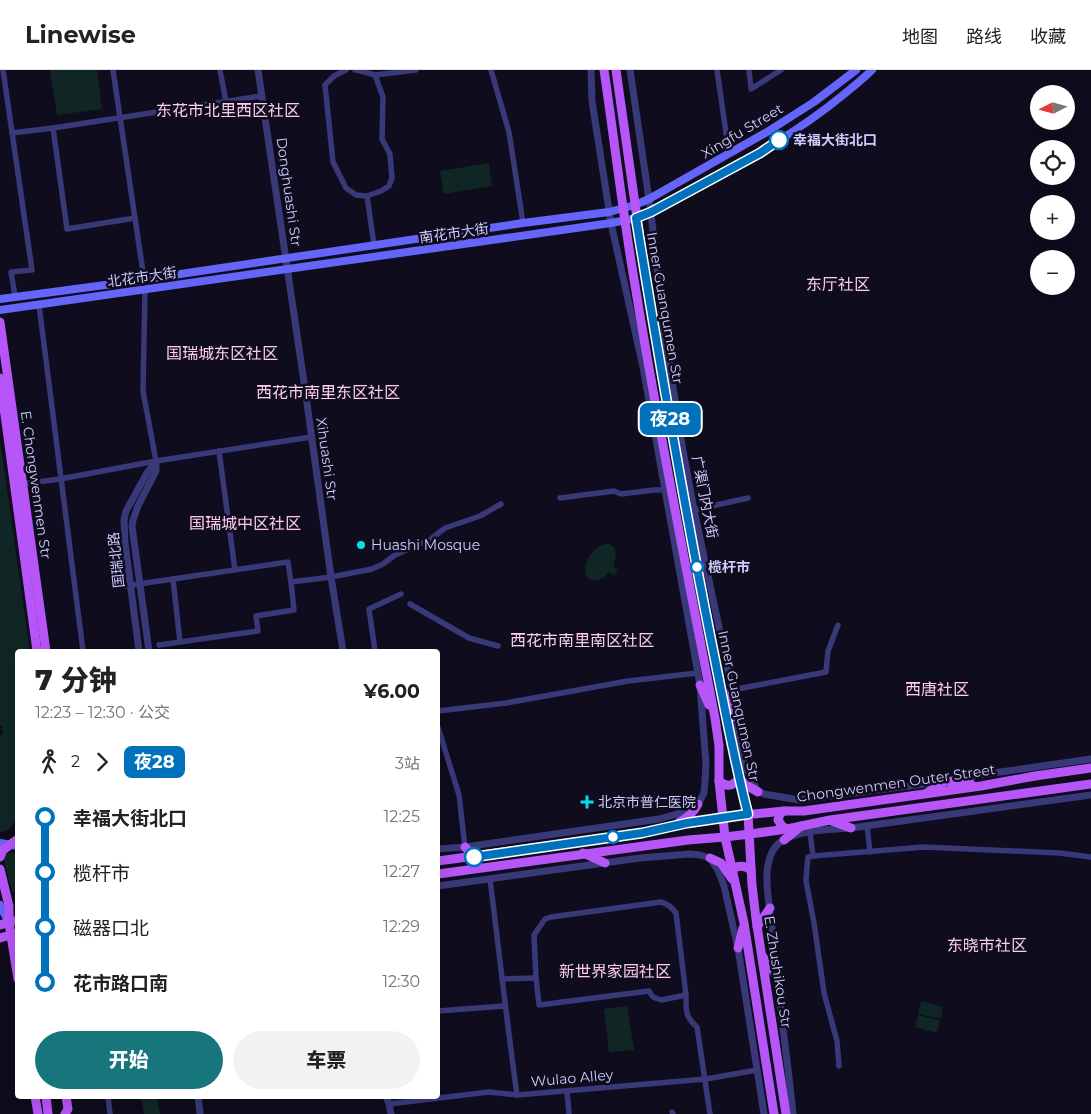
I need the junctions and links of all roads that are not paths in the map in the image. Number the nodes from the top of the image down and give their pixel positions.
1 (4, 70) edge
2 (113, 70) edge
3 (220, 70) edge
4 (258, 70) edge
5 (346, 70) edge
6 (355, 70) edge
7 (416, 70) edge
8 (491, 70) edge
9 (591, 70) edge
10 (604, 70) edge
11 (616, 70) edge
12 (630, 70) edge
13 (717, 70) edge
14 (749, 70) edge
15 (781, 70) edge
16 (856, 70) edge
17 (872, 70) edge
18 (376, 76) junction
19 (261, 96) junction
20 (226, 102) junction
21 (121, 118) junction
22 (53, 128) junction
23 (12, 133) junction
24 (729, 154) junction
25 (367, 196) junction
26 (649, 199) junction
27 (635, 206) junction
28 (622, 209) junction
29 (609, 212) junction
30 (651, 212) junction
31 (135, 218) junction
32 (636, 218) junction
33 (624, 221) junction
34 (523, 223) junction
35 (611, 223) junction
36 (374, 245) junction
37 (286, 259) junction
38 (287, 269) junction
39 (144, 279) junction
40 (145, 290) junction
41 (15, 296) junction
42 (0, 299) edge
43 (39, 305) junction
44 (0, 310) edge
45 (0, 322) edge
46 (0, 378) edge
47 (311, 437) junction
48 (219, 451) junction
49 (156, 461) junction
50 (60, 479) junction
51 (22, 484) junction
52 (665, 490) junction
53 (560, 498) dead end
54 (748, 498) dead end
55 (501, 504) dead end
56 (694, 510) junction
57 (235, 570) junction
58 (330, 577) junction
59 (173, 579) junction
60 (291, 582) junction
61 (140, 584) junction
62 (128, 586) junction
63 (401, 594) dead end
64 (410, 604) dead end
65 (838, 625) dead end
66 (180, 642) junction
67 (159, 645) dead end
68 (498, 646) dead end
69 (37, 649) edge
70 (46, 649) edge
71 (83, 649) edge
72 (139, 649) edge
73 (148, 649) edge
74 (343, 649) edge
75 (375, 649) edge
76 (697, 673) junction
77 (700, 685) junction
78 (732, 690) junction
79 (440, 711) edge
80 (715, 718) junction
81 (440, 733) edge
82 (730, 733) junction
83 (1091, 759) edge
84 (1091, 768) edge
85 (739, 778) junction
86 (719, 781) junction
87 (946, 781) junction
88 (1091, 784) edge
89 (981, 786) junction
90 (758, 792) junction
91 (925, 794) junction
92 (1091, 795) edge
93 (698, 804) junction
94 (784, 811) junction
95 (748, 814) junction
96 (722, 817) junction
97 (830, 820) junction
98 (687, 823) junction
99 (802, 825) junction
100 (867, 825) junction
101 (667, 828) junction
102 (851, 828) junction
103 (786, 829) junction
104 (810, 832) junction
105 (750, 834) junction
106 (725, 837) junction
107 (688, 840) junction
108 (784, 840) junction
109 (0, 843) edge
110 (15, 843) edge
111 (465, 847) junction
112 (440, 849) edge
113 (870, 852) junction
114 (583, 853) junction
115 (813, 856) junction
116 (0, 857) edge
117 (474, 857) junction
118 (710, 858) junction
119 (1091, 858) edge
120 (440, 861) edge
121 (605, 863) junction
122 (0, 868) edge
123 (751, 870) junction
124 (732, 871) junction
125 (440, 874) edge
126 (490, 878) junction
127 (735, 884) junction
128 (440, 886) edge
129 (0, 905) edge
130 (770, 908) junction
131 (9, 923) edge
132 (744, 923) junction
133 (757, 927) junction
134 (14, 934) edge
135 (0, 938) edge
136 (738, 948) junction
137 (762, 956) junction
138 (776, 975) junction
139 (536, 978) junction
140 (502, 979) junction
141 (686, 995) junction
142 (504, 1006) junction
143 (440, 1011) edge
144 (839, 1066) dead end
145 (758, 1070) junction
146 (706, 1079) junction
147 (566, 1091) junction
148 (440, 1095) edge
149 (517, 1095) junction
150 (36, 1099) edge
151 (46, 1099) edge
152 (66, 1099) edge
153 (108, 1099) edge
154 (198, 1099) edge
155 (389, 1099) edge
156 (38, 1114) edge
157 (48, 1114) edge
158 (65, 1114) edge
159 (110, 1114) edge
160 (200, 1114) edge
161 (391, 1114) edge
162 (569, 1114) edge
163 (710, 1114) edge
164 (764, 1114) edge
165 (774, 1114) edge
166 (786, 1114) edge
167 (793, 1114) edge

1 - 23 street
2 - 21 street
3 - 20 street
4 - 19 street, Donghuashi Str
5 - 25 street
6 - 18 street
7 - 18 street
8 - 34 street
9 - 29 street
10 - 28 main road
11 - 27 main road, Inner Guanqumen Str
12 - 26 street, 广渠门内大街
13 - 24 street
14 - 15 street
16 - 24 main road, Xingfu Street
17 - 30 main road, 南花市大街
18 - 25 street
19 - 20 street
19 - 37 street, Donghuashi Str
20 - 21 street
21 - 22 street
21 - 31 street
22 - 23 street
22 - 31 street
23 - 41 street
24 - 26 main road, Xingfu Street
25 - 36 street
26 - 27 main road, Xingfu Street
26 - 30 street, 广渠门内大街
27 - 28 main road, Xingfu Street
27 - 32 main road, Inner Guanqumen Str
28 - 29 main road, 南花市大街
28 - 33 main road
29 - 34 main road, 南花市大街
29 - 35 street
30 - 32 main road, 南花市大街
30 - 56 street, 广渠门内大街
31 - 39 street
32 - 33 main road, 南花市大街
32 - 82 main road, Inner Guanqumen Str
33 - 35 main road, 南花市大街
33 - 80 main road
34 - 36 main road, 南花市大街
35 - 38 main road, 南花市大街
35 - 52 street
36 - 37 main road, 南花市大街
37 - 38 street, Donghuashi Str
37 - 39 main road, 北花市大街
38 - 40 main road, 北花市大街
38 - 47 street, Xihuashi Str
39 - 41 main road, 北花市大街
40 - 43 main road, 北花市大街
40 - 49 street
41 - 42 main road, 北花市大街
43 - 44 main road, 北花市大街
43 - 50 street
45 - 51 main road, E. Chongwenmen Str
46 - 69 main road
47 - 48 street
47 - 58 street, Xihuashi Str
48 - 49 street
48 - 57 street
49 - 50 street
49 - 61 street, 国瑞北路
49 - 62 street, 国瑞北路
50 - 51 street
50 - 71 street
51 - 70 main road, E. Chongwenmen Str
52 - 53 street
52 - 76 street
54 - 56 street
55 - 58 street
56 - 78 street, 广渠门内大街
57 - 59 street
57 - 60 street
58 - 60 street
58 - 74 street, Xihuashi Str
59 - 61 street
59 - 66 street
60 - 66 street
61 - 62 street
61 - 73 street, 国瑞北路
62 - 72 street, 国瑞北路
63 - 75 street
64 - 68 street
65 - 78 street
66 - 67 street
76 - 77 street
76 - 79 street
77 - 80 main road
77 - 93 street
78 - 82 main road
78 - 90 street, 广渠门内大街
80 - 86 main road
81 - 111 street
82 - 85 main road, Inner Guanqumen Str
83 - 87 street, Chongwenmen Outer Street
84 - 89 main road, Chongwenmen Outer Street
85 - 86 main road
85 - 90 main road
85 - 95 main road, Inner Guanqumen Str
86 - 96 main road
87 - 89 main road
87 - 90 street, Chongwenmen Outer Street
87 - 91 main road
88 - 97 main road
89 - 91 main road, Chongwenmen Outer Street
91 - 94 main road, Chongwenmen Outer Street
92 - 100 street
93 - 101 main road
93 - 111 street
94 - 95 main road, Chongwenmen Outer Street
94 - 103 main road
95 - 96 main road, Chongwenmen Outer Street
95 - 105 main road, Inner Guanqumen Str
96 - 98 main road, Chongwenmen Outer Street
96 - 106 main road
97 - 99 main road
97 - 102 main road
98 - 101 main road, Chongwenmen Outer Street
98 - 107 main road
99 - 103 main road
99 - 108 main road
100 - 102 street
100 - 113 street
101 - 117 main road, Chongwenmen Outer Street
102 - 104 street
103 - 105 main road
104 - 108 street
104 - 115 street
105 - 106 main road
105 - 123 main road, E. Zhushikou Str
106 - 107 main road
106 - 124 main road
107 - 114 main road
108 - 130 street
109 - 110 main road
110 - 116 main road
111 - 112 street
111 - 117 main road
113 - 115 street
113 - 119 street
114 - 121 main road
114 - 125 main road
115 - 144 street
117 - 120 main road, Chongwenmen Outer Street
118 - 121 street
118 - 127 main road
118 - 136 street
121 - 126 street
122 - 131 main road
123 - 124 main road
123 - 133 main road, E. Zhushikou Str
124 - 127 main road
126 - 128 street
126 - 140 street
127 - 132 main road
129 - 131 main road
130 - 133 main road
130 - 138 street
131 - 134 main road
132 - 136 main road
132 - 165 main road
133 - 137 main road, E. Zhushikou Str
134 - 135 main road
136 - 145 street
137 - 138 main road
137 - 166 main road, E. Zhushikou Str
138 - 167 street
139 - 140 street
139 - 141 street
139 - 141 street
140 - 142 street
141 - 146 street
142 - 143 street
142 - 149 street
145 - 146 street, Wulao Alley
145 - 164 street
146 - 147 street, Wulao Alley
146 - 163 street
147 - 149 street, Wulao Alley
147 - 162 street
148 - 149 street, Wulao Alley
150 - 156 main road
151 - 157 main road
152 - 158 main road
153 - 159 street
154 - 160 street
155 - 161 street

